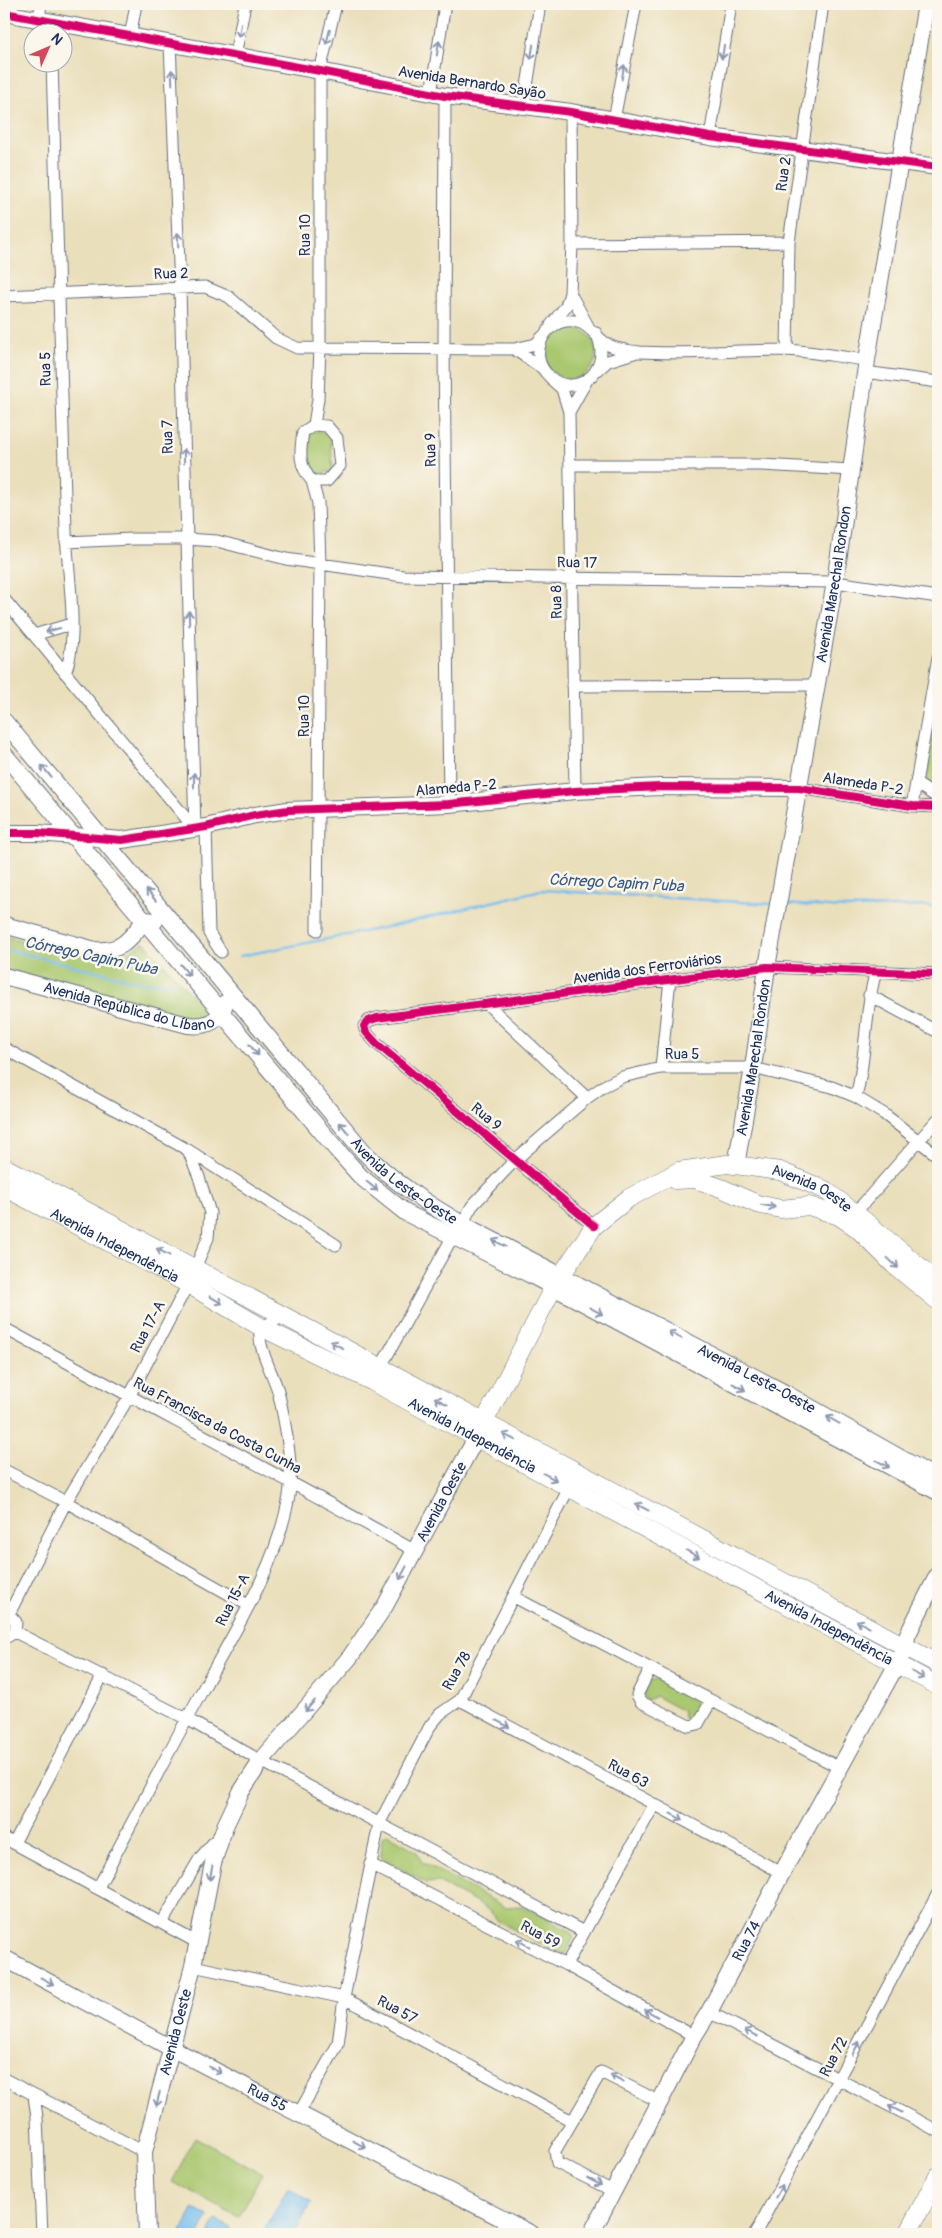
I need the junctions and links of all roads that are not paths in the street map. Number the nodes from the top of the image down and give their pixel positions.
1 (136, 4) edge
2 (245, 4) edge
3 (336, 4) edge
4 (445, 4) edge
5 (540, 4) edge
6 (636, 4) edge
7 (731, 4) edge
8 (823, 4) edge
9 (926, 4) edge
10 (4, 13) edge
11 (46, 19) edge
12 (130, 36) junction
13 (170, 43) junction
14 (235, 56) junction
15 (320, 71) junction
16 (52, 72) edge
17 (438, 94) junction
18 (524, 105) junction
19 (571, 112) junction
20 (614, 120) junction
21 (710, 137) junction
22 (802, 149) junction
23 (899, 161) junction
24 (938, 167) edge
25 (789, 242) junction
26 (572, 244) junction
27 (180, 288) junction
28 (59, 293) junction
29 (570, 293) junction
30 (4, 296) edge
31 (592, 330) junction
32 (546, 333) junction
33 (320, 347) junction
34 (514, 349) junction
35 (444, 350) junction
36 (787, 350) junction
37 (639, 352) junction
38 (866, 366) junction
39 (545, 372) junction
40 (591, 377) junction
41 (938, 382) edge
42 (318, 399) junction
43 (570, 412) junction
44 (314, 425) junction
45 (327, 426) junction
46 (570, 465) junction
47 (851, 470) junction
48 (312, 481) junction
49 (327, 481) junction
50 (318, 503) junction
51 (186, 539) junction
52 (66, 542) junction
53 (320, 564) junction
54 (448, 577) junction
55 (572, 578) junction
56 (835, 582) junction
57 (938, 596) edge
58 (4, 599) edge
59 (71, 624) junction
60 (34, 635) junction
61 (938, 657) edge
62 (65, 673) junction
63 (816, 685) junction
64 (573, 686) junction
65 (4, 721) edge
66 (4, 754) edge
67 (917, 784) junction
68 (799, 788) junction
69 (574, 791) junction
70 (938, 798) edge
71 (48, 804) junction
72 (449, 804) junction
73 (912, 806) junction
74 (938, 807) edge
75 (318, 810) junction
76 (200, 828) junction
77 (4, 833) edge
78 (38, 833) junction
79 (76, 838) junction
80 (104, 840) junction
81 (145, 920) junction
82 (4, 925) edge
83 (317, 930) dead end
84 (221, 952) dead end
85 (203, 958) junction
86 (767, 967) junction
87 (876, 971) junction
88 (938, 974) edge
89 (4, 976) edge
90 (670, 979) junction
91 (225, 986) junction
92 (869, 995) junction
93 (488, 1005) junction
94 (222, 1013) junction
95 (364, 1026) joint
96 (938, 1032) edge
97 (4, 1048) edge
98 (661, 1068) junction
99 (753, 1068) junction
100 (856, 1096) junction
101 (587, 1098) junction
102 (938, 1119) edge
103 (920, 1141) junction
104 (188, 1150) junction
105 (938, 1156) edge
106 (515, 1160) junction
107 (736, 1165) junction
108 (4, 1167) edge
109 (797, 1178) junction
110 (661, 1182) junction
111 (4, 1187) edge
112 (744, 1197) junction
113 (43, 1198) junction
114 (794, 1206) junction
115 (855, 1212) junction
116 (594, 1226) junction
117 (458, 1230) junction
118 (336, 1245) dead end
119 (192, 1276) junction
120 (557, 1282) junction
121 (938, 1282) edge
122 (938, 1301) edge
123 (283, 1317) junction
124 (261, 1327) junction
125 (4, 1328) edge
126 (377, 1375) junction
127 (128, 1396) junction
128 (480, 1431) junction
129 (4, 1470) edge
130 (291, 1481) junction
131 (937, 1487) edge
132 (570, 1488) junction
133 (66, 1502) junction
134 (415, 1551) junction
135 (938, 1574) edge
136 (938, 1595) edge
137 (514, 1597) junction
138 (248, 1606) junction
139 (7, 1614) edge
140 (15, 1632) junction
141 (4, 1637) edge
142 (906, 1647) junction
143 (897, 1664) junction
144 (938, 1664) edge
145 (650, 1669) junction
146 (103, 1675) junction
147 (938, 1686) edge
148 (460, 1700) junction
149 (711, 1701) junction
150 (187, 1719) junction
151 (261, 1761) junction
152 (840, 1768) junction
153 (654, 1804) junction
154 (379, 1824) junction
155 (223, 1831) junction
156 (9, 1840) edge
157 (370, 1864) junction
158 (782, 1874) junction
159 (98, 1888) junction
160 (938, 1893) edge
161 (162, 1924) junction
162 (584, 1932) junction
163 (198, 1943) junction
164 (4, 1958) edge
165 (566, 1965) junction
166 (193, 1966) junction
167 (344, 1998) junction
168 (709, 2012) junction
169 (694, 2036) junction
170 (171, 2048) junction
171 (4, 2079) edge
172 (839, 2080) junction
173 (34, 2096) junction
174 (660, 2102) junction
175 (298, 2113) junction
176 (572, 2121) junction
177 (938, 2131) edge
178 (144, 2152) junction
179 (938, 2176) edge
180 (613, 2191) junction
181 (42, 2234) edge
182 (147, 2234) edge
183 (532, 2234) edge
184 (591, 2234) edge
185 (755, 2234) edge
186 (907, 2234) edge

1 - 12 street
2 -> 14 street
3 -> 15 street, Rua 10
17 -> 4 street, Rua 9
5 -> 18 street
20 -> 6 street
7 -> 21 street
8 - 22 street, Rua 2
9 - 23 street, Avenida Marechal Rondon
10 - 11 street, Avenida Bernardo Sayão
11 - 12 street, Avenida Bernardo Sayão
12 - 13 street, Avenida Bernardo Sayão
13 - 14 street, Avenida Bernardo Sayão
27 -> 13 street, Rua 7
14 - 15 street, Avenida Bernardo Sayão
15 - 17 street, Avenida Bernardo Sayão
15 - 33 street, Rua 10
16 - 28 street, Rua 5
17 - 18 street, Avenida Bernardo Sayão
17 - 35 street, Rua 9
18 - 19 street, Avenida Bernardo Sayão
19 - 20 street, Avenida Bernardo Sayão
19 - 26 street
20 - 21 street, Avenida Bernardo Sayão
21 - 22 street, Avenida Bernardo Sayão
22 - 23 street, Avenida Bernardo Sayão
22 - 25 street, Rua 2
23 - 24 street, Avenida Bernardo Sayão
23 - 38 street, Avenida Marechal Rondon
25 - 26 street
25 - 36 street, Rua 2
26 - 29 street
27 - 28 street, Rua 2
27 - 33 street, Rua 2
51 -> 27 street, Rua 7
28 - 30 street, Rua 2
28 - 52 street, Rua 5
29 - 31 street
29 - 32 street
31 - 32 street
31 - 37 street
31 - 40 street
32 - 34 street, Rua 2
32 - 39 street
33 - 35 street, Rua 2
33 - 42 street, Rua 10
34 - 35 street, Rua 2
34 - 39 street
35 - 54 street, Rua 9
36 - 37 street
36 - 38 street
37 - 40 street
38 - 41 street
38 - 47 street, Avenida Marechal Rondon
39 - 40 street
39 - 43 street, Rua 8
40 - 43 street, Rua 8
42 - 44 street, Rua 10
42 - 45 street, Rua 10
43 - 46 street, Rua 8
44 - 45 street
44 - 48 street
45 - 49 street
46 - 47 street
46 - 55 street, Rua 8
47 - 56 street, Avenida Marechal Rondon
48 - 49 street
48 - 50 street, Rua 10
49 - 50 street, Rua 10
50 - 53 street, Rua 10
51 - 52 street, Rua 17
51 - 53 street, Rua 17
76 -> 51 street, Rua 7
52 - 59 street, Rua 5
53 - 54 street, Rua 17
53 - 75 street, Rua 10
54 - 55 street, Rua 17
54 - 72 street, Rua 9
55 - 56 street, Rua 17
55 - 64 street, Rua 8
56 - 57 street, Rua 17
56 - 63 street, Avenida Marechal Rondon
58 - 60 street
59 -> 60 street
59 - 62 street, Rua 5
60 - 62 street
61 - 67 street
62 - 76 street
63 - 64 street
63 - 68 street, Avenida Marechal Rondon
64 - 69 street, Rua 8
80 -> 65 street, Avenida Leste-Oeste
66 - 71 street, Avenida Leste-Oeste
67 - 70 street
67 - 73 street
68 - 69 street, Alameda P-2
68 - 73 street, Alameda P-2
68 - 86 street, Avenida Marechal Rondon
69 - 72 street, Alameda P-2
71 - 78 street
71 - 79 street, Avenida Leste-Oeste
72 - 75 street, Alameda P-2
73 - 74 street, Alameda P-2
75 - 76 street, Alameda P-2
75 - 83 street, Rua 10
76 - 80 street, Alameda P-2
76 - 84 street, Rua 7
77 - 78 street, Alameda P-2
78 - 79 street, Alameda P-2
79 - 80 street, Alameda P-2
79 - 81 street, Avenida Leste-Oeste
85 -> 80 street, Avenida Leste-Oeste
81 - 82 street
81 - 85 street
81 -> 94 street, Avenida Leste-Oeste
85 - 91 street, Avenida Leste-Oeste
86 - 87 street, Avenida dos Ferroviários
86 - 90 street, Avenida dos Ferroviários
86 - 99 street, Avenida Marechal Rondon
87 - 88 street, Avenida dos Ferroviários
87 - 92 street
89 - 94 street, Avenida República do Líbano
90 - 93 street, Avenida dos Ferroviários
90 - 98 street
91 - 94 street, Avenida República do Líbano
117 -> 91 street, Avenida Leste-Oeste
92 - 96 street
92 - 100 street
93 - 95 street, Avenida dos Ferroviários
93 - 101 street
94 -> 117 street, Avenida Leste-Oeste
95 - 106 street, Rua 9
97 - 104 street
98 - 99 street, Rua 5
98 - 101 street, Rua 5
99 - 100 street, Rua 5
99 - 107 street, Avenida Marechal Rondon
100 - 103 street, Rua 5
101 - 106 street, Rua 5
102 - 103 street
103 - 105 street, Rua 5
103 - 115 street
104 - 118 street
104 - 119 street, Rua 17-A
106 - 116 street, Rua 9
106 - 117 street, Rua 5
107 - 109 main road, Avenida Oeste
107 - 110 main road, Avenida Oeste
107 - 112 main road
108 - 113 main road, Avenida Independência
109 - 114 main road
109 - 115 main road, Avenida Oeste
110 - 112 main road, Avenida Oeste
110 - 116 main road, Avenida Oeste
111 - 113 main road, Avenida Independência
112 -> 114 main road, Avenida Oeste
113 - 119 main road, Avenida Independência
114 -> 122 main road, Avenida Oeste
115 - 121 main road, Avenida Oeste
116 - 120 main road, Avenida Oeste
117 - 120 street, Avenida Leste-Oeste
117 - 126 street, Rua 5
119 - 123 main road, Avenida Independência
119 -> 124 main road, Avenida Independência
119 - 127 street, Rua 17-A
120 - 128 main road, Avenida Oeste
120 - 131 street, Avenida Leste-Oeste
123 - 124 street
126 -> 123 main road, Avenida Independência
124 - 126 main road, Avenida Independência
124 - 130 street, Rua 15-A
125 - 127 street, Rua Francisca da Costa Cunha
126 - 128 main road, Avenida Independência
127 - 130 street, Rua Francisca da Costa Cunha
127 - 133 street, Rua 17-A
128 -> 132 main road, Avenida Independência
128 - 134 street, Avenida Oeste
142 -> 128 main road, Avenida Independência
129 - 133 street
130 - 134 street, Rua Francisca da Costa Cunha
130 - 138 street, Rua 15-A
132 - 137 street, Rua 78
132 -> 143 main road, Avenida Independência
133 - 138 street
133 - 139 street, Rua 17-A
134 -> 151 street, Avenida Oeste
135 - 142 street, Rua 74
136 - 142 street, Rua 74
137 - 145 street
137 - 148 street, Rua 78
138 - 150 street, Rua 15-A
139 - 140 street
140 - 141 street
140 - 146 street, Rua 59
142 - 143 street, Rua 74
142 - 144 main road, Avenida Independência
143 -> 147 main road, Avenida Independência
143 - 152 street, Rua 74
145 - 149 street
145 - 149 street
146 - 150 street, Rua 59
146 - 156 street
148 -> 153 street, Rua 63
148 - 154 street, Rua 78
149 - 152 street
150 - 151 street, Rua 59
150 - 159 street, Rua 15-A
151 - 154 street, Rua 59
151 - 155 street, Avenida Oeste
152 - 158 street, Rua 74
153 -> 158 street, Rua 63
153 - 162 street
154 - 157 street, Rua 78
154 - 162 street, Rua 59
155 - 161 street, Avenida Oeste
155 -> 163 street, Avenida Oeste
156 - 159 street
165 -> 157 street, Rua 59
157 - 167 street, Rua 78
158 - 168 street, Rua 74
159 - 161 street
172 -> 160 street, Rua 72
161 - 163 street
162 - 165 street
163 - 166 street, Avenida Oeste
164 -> 170 street, Rua 55
169 -> 165 street, Rua 59
166 - 167 street, Rua 57
166 - 170 street, Avenida Oeste
167 - 175 street, Rua 78
167 - 176 street, Rua 57
168 - 169 street, Rua 74
172 -> 168 street
169 - 174 street, Rua 74
170 -> 175 street, Rua 55
170 -> 178 street, Avenida Oeste
171 - 173 street
177 -> 172 street
185 -> 172 street, Rua 72
173 - 178 street
173 - 181 street
174 -> 176 street
174 - 180 street, Rua 74
175 -> 183 street, Rua 55
176 -> 180 street
178 - 182 street, Avenida Oeste
179 - 186 main road
180 - 184 street, Rua 74

